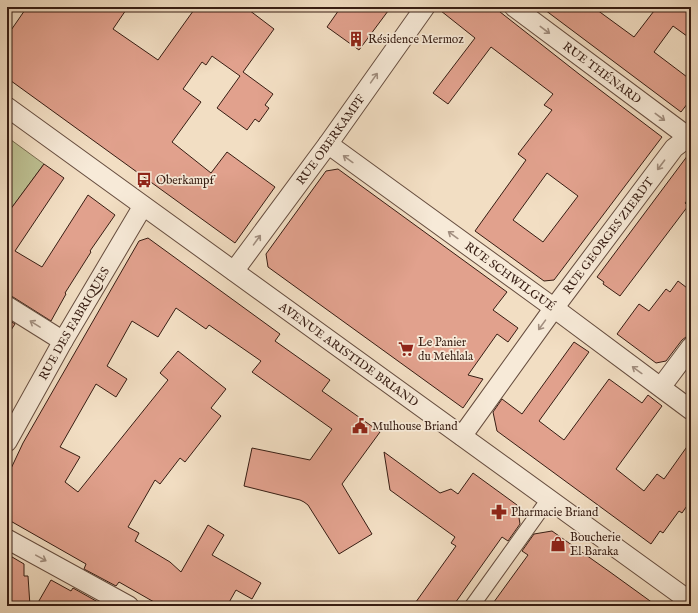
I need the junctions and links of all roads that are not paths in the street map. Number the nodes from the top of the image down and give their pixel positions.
1 (424, 7) edge
2 (514, 7) edge
3 (7, 107) edge
4 (690, 137) edge
5 (328, 144) junction
6 (143, 206) junction
7 (234, 272) junction
8 (7, 306) edge
9 (554, 308) junction
10 (63, 341) junction
11 (691, 347) edge
12 (661, 387) junction
13 (691, 410) edge
14 (462, 436) junction
15 (7, 442) edge
16 (548, 500) junction
17 (7, 539) edge
18 (691, 602) edge
19 (129, 606) edge
20 (472, 606) edge

5 -> 1 street, RUE OBERKAMPF
2 -> 4 street, RUE THÉNARD
3 - 6 street, AVENUE ARISTIDE BRIAND
4 -> 9 street, RUE GEORGES ZIERDT
7 -> 5 street, RUE OBERKAMPF
9 -> 5 street, RUE SCHWILGUÉ
6 - 7 street, AVENUE ARISTIDE BRIAND
6 - 10 street, RUE DES FABRIQUES
7 - 14 street, AVENUE ARISTIDE BRIAND
10 -> 8 street
12 -> 9 street, RUE SCHWILGUÉ
9 -> 14 street, RUE GEORGES ZIERDT
10 - 15 street, RUE DES FABRIQUES
11 - 12 street
12 - 13 street, RUE SCHWILGUÉ
14 - 16 street, AVENUE ARISTIDE BRIAND
16 - 18 street, AVENUE ARISTIDE BRIAND
16 - 20 street
17 -> 19 street

